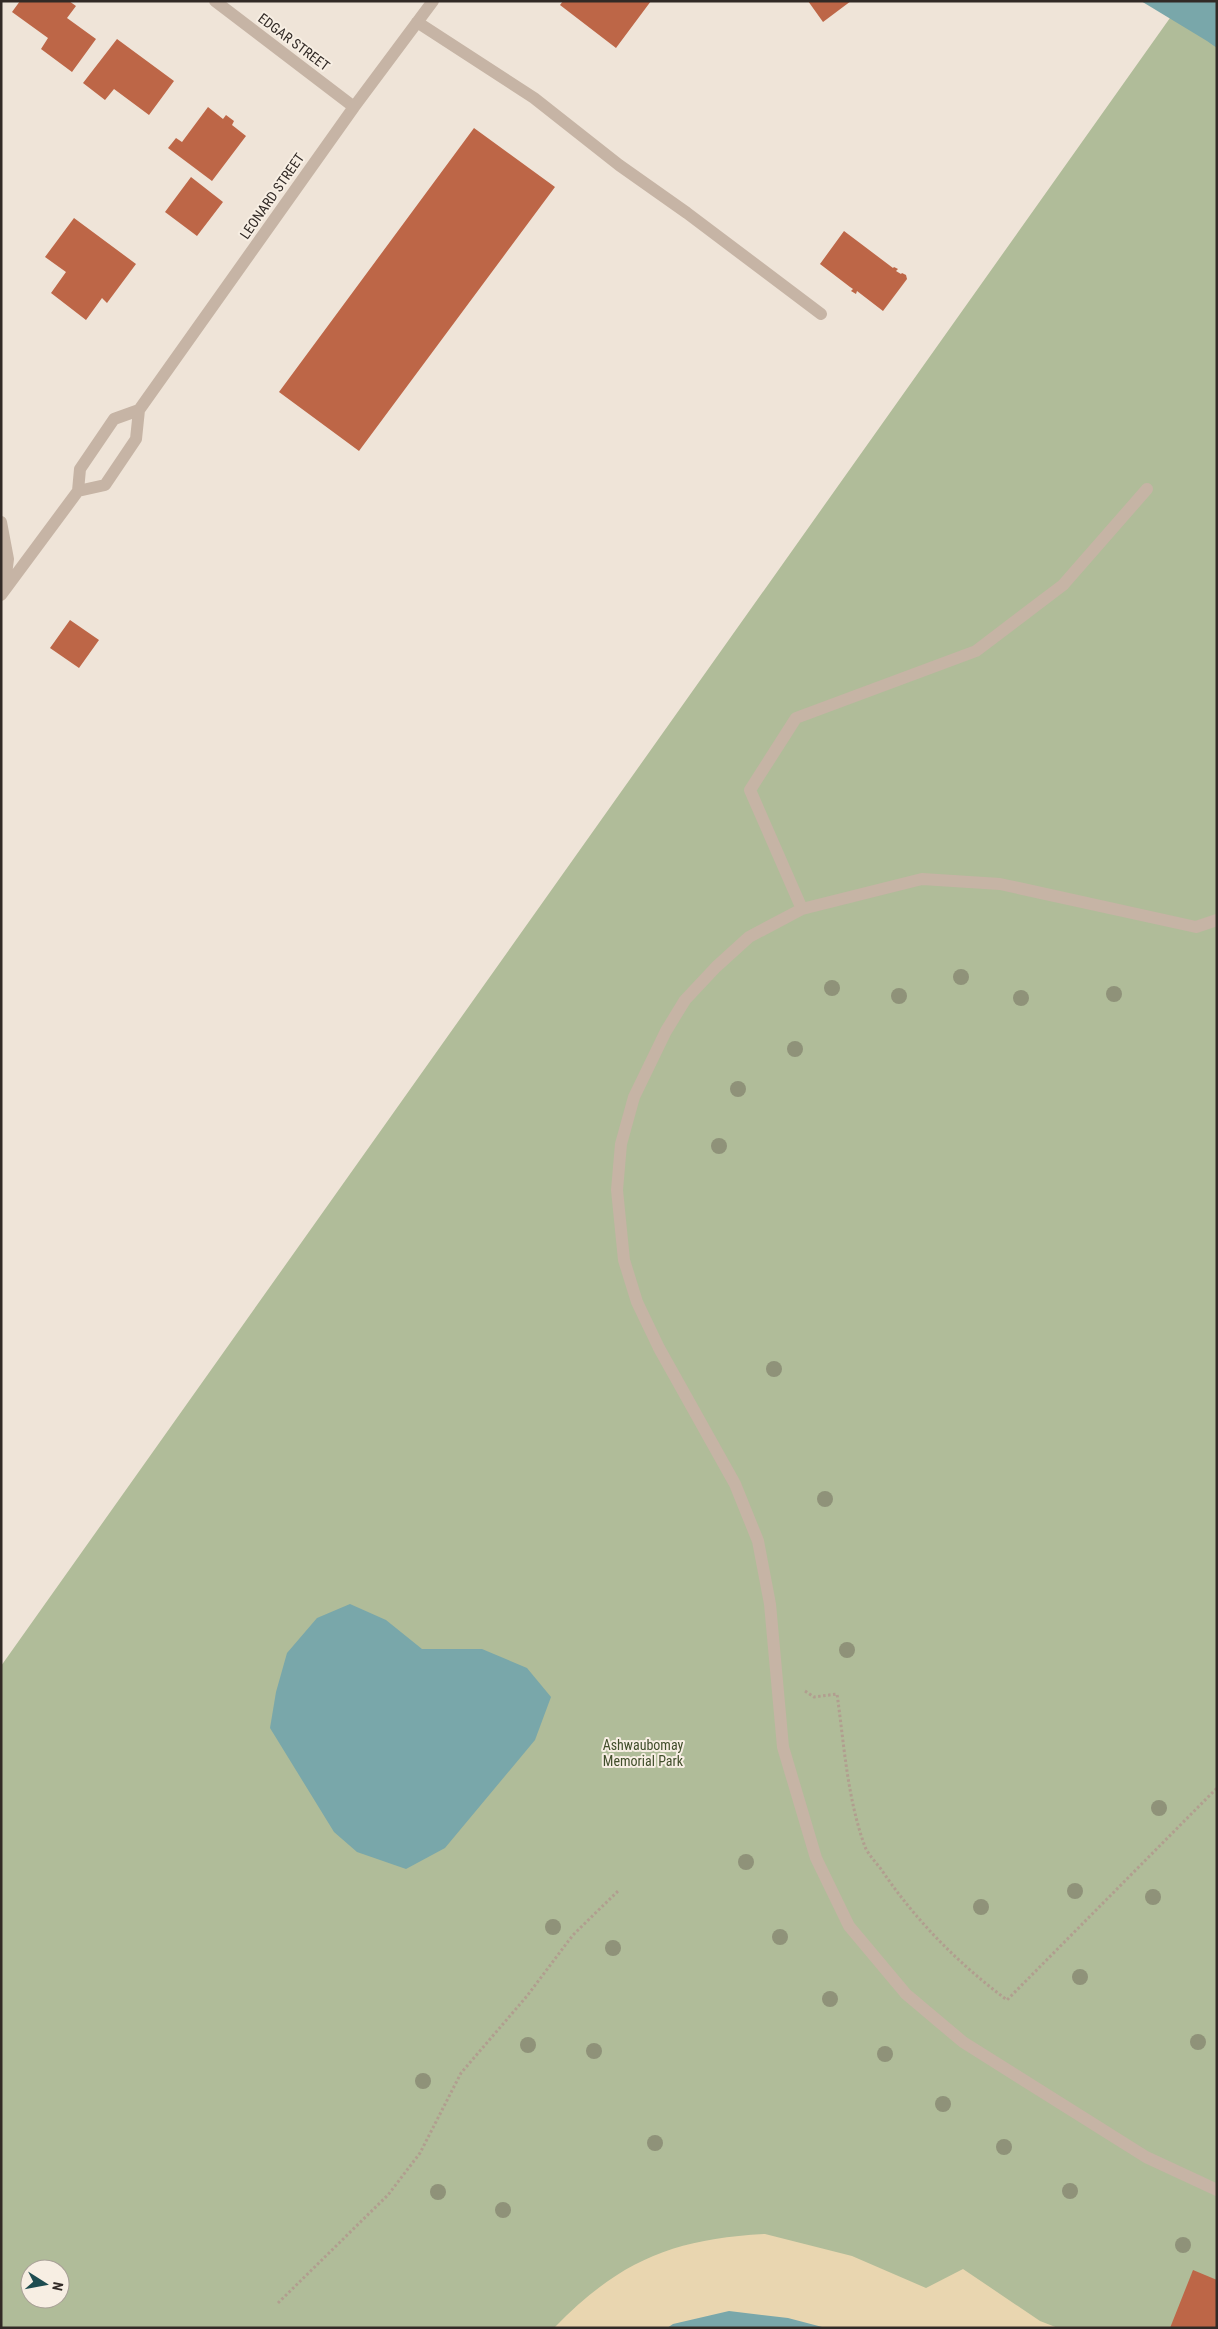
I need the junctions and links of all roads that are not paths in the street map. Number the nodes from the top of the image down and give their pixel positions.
1 (215, 1) edge
2 (433, 1) edge
3 (417, 22) junction
4 (354, 107) junction
5 (822, 314) dead end
6 (139, 410) junction
7 (1147, 489) dead end
8 (78, 491) junction
9 (1, 522) edge
10 (2, 594) edge
11 (802, 909) junction
12 (1217, 920) edge
13 (1217, 2190) edge

1 - 4 street, EDGAR STREET
2 - 3 street, LEONARD STREET
3 - 4 street, LEONARD STREET
3 - 5 street
4 - 6 street, LEONARD STREET
6 - 8 street
6 - 8 street, LEONARD STREET
7 - 11 street
8 - 10 street
9 - 10 street
11 - 12 street
11 - 13 street

